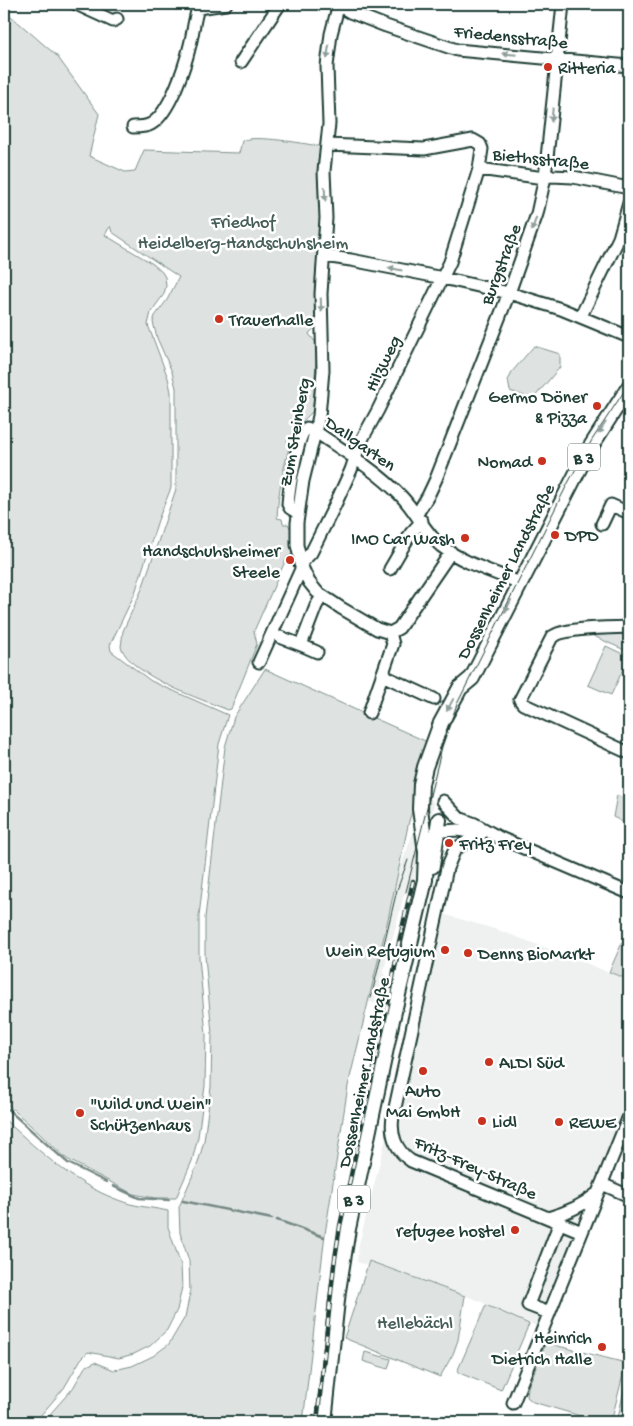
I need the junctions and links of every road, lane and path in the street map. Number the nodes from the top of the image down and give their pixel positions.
1 (76, 4) edge
2 (226, 4) edge
3 (280, 4) edge
4 (337, 4) edge
5 (563, 4) edge
6 (117, 19) dead end
7 (558, 59) junction
8 (241, 62) dead end
9 (629, 66) edge
10 (133, 127) dead end
11 (327, 145) junction
12 (479, 169) junction
13 (545, 177) junction
14 (629, 188) edge
15 (629, 203) edge
16 (324, 256) junction
17 (442, 278) junction
18 (508, 293) junction
19 (581, 316) junction
20 (629, 336) edge
21 (629, 387) edge
22 (316, 432) junction
23 (355, 458) junction
24 (298, 513) joint
25 (629, 513) edge
26 (419, 518) junction
27 (602, 524) dead end
28 (451, 552) junction
29 (301, 566) junction
30 (390, 569) dead end
31 (520, 583) junction
32 (322, 596) junction
33 (629, 627) edge
34 (390, 633) junction
35 (280, 637) dead end
36 (301, 645) junction
37 (317, 652) dead end
38 (258, 662) dead end
39 (382, 675) junction
40 (434, 699) dead end
41 (370, 714) dead end
42 (629, 753) edge
43 (423, 775) junction
44 (443, 801) dead end
45 (459, 818) junction
46 (440, 826) junction
47 (480, 834) junction
48 (500, 838) junction
49 (425, 846) junction
50 (455, 850) junction
51 (425, 880) junction
52 (629, 893) edge
53 (629, 1118) edge
54 (600, 1188) junction
55 (629, 1196) edge
56 (548, 1218) junction
57 (560, 1222) junction
58 (582, 1232) junction
59 (549, 1314) junction
60 (513, 1403) dead end
61 (324, 1422) edge

1 - 6 street
2 - 10 street
3 - 8 street
7 -> 4 street, Friedensstraße
4 -> 11 street, Zum Steinberg
5 - 7 street, Burgstraße
7 - 9 street, Friedensstraße
7 -> 13 street, Burgstraße
11 - 12 street, Biethsstraße
11 -> 16 street, Zum Steinberg
12 - 13 street, Biethsstraße
12 - 17 street, Hilzweg
13 - 14 street, Biethsstraße
13 -> 18 street, Burgstraße
15 - 19 street
17 -> 16 street
16 -> 22 street, Zum Steinberg
17 - 18 street
17 - 23 street, Hilzweg
18 - 19 street
18 - 26 street, Burgstraße
19 - 20 street
21 -> 31 main road, Dossenheimer Landstraße / B 3
22 - 23 street, Dallgarten
22 - 24 street, Dallgarten
23 - 26 street, Dallgarten
23 - 29 street, Hilzweg
24 - 29 street, Zum Steinberg
25 - 27 street
26 - 28 street
26 - 30 street, Burgstraße
28 - 31 street
28 - 34 street
29 - 32 street, Zum Steinberg
29 - 38 street
31 -> 43 main road, Dossenheimer Landstraße / B 3
32 - 34 street, Zum Steinberg
32 - 36 street
33 - 42 street
34 - 39 street
35 - 36 street
36 - 37 street
39 - 40 street
39 - 41 street
43 - 46 main road, Dossenheimer Landstraße / B 3
43 - 49 main road, Dossenheimer Landstraße / B 3
44 - 45 street
45 - 46 street
45 - 48 street
46 - 47 street
46 - 49 street, Dossenheimer Landstraße
46 - 50 street
46 - 51 main road, Dossenheimer Landstraße / B 3
47 - 48 street
47 - 50 street
48 - 52 street
49 - 51 main road, Dossenheimer Landstraße / B 3
50 - 56 street, Fritz-Frey-Straße
51 - 61 main road, Dossenheimer Landstraße / B 3
53 - 54 street
54 - 55 street
54 - 56 street, Fritz-Frey-Straße
54 - 58 street
56 - 57 street, Fritz-Frey-Straße
57 - 58 street, Fritz-Frey-Straße
57 - 59 street
58 - 59 street
59 - 60 street

